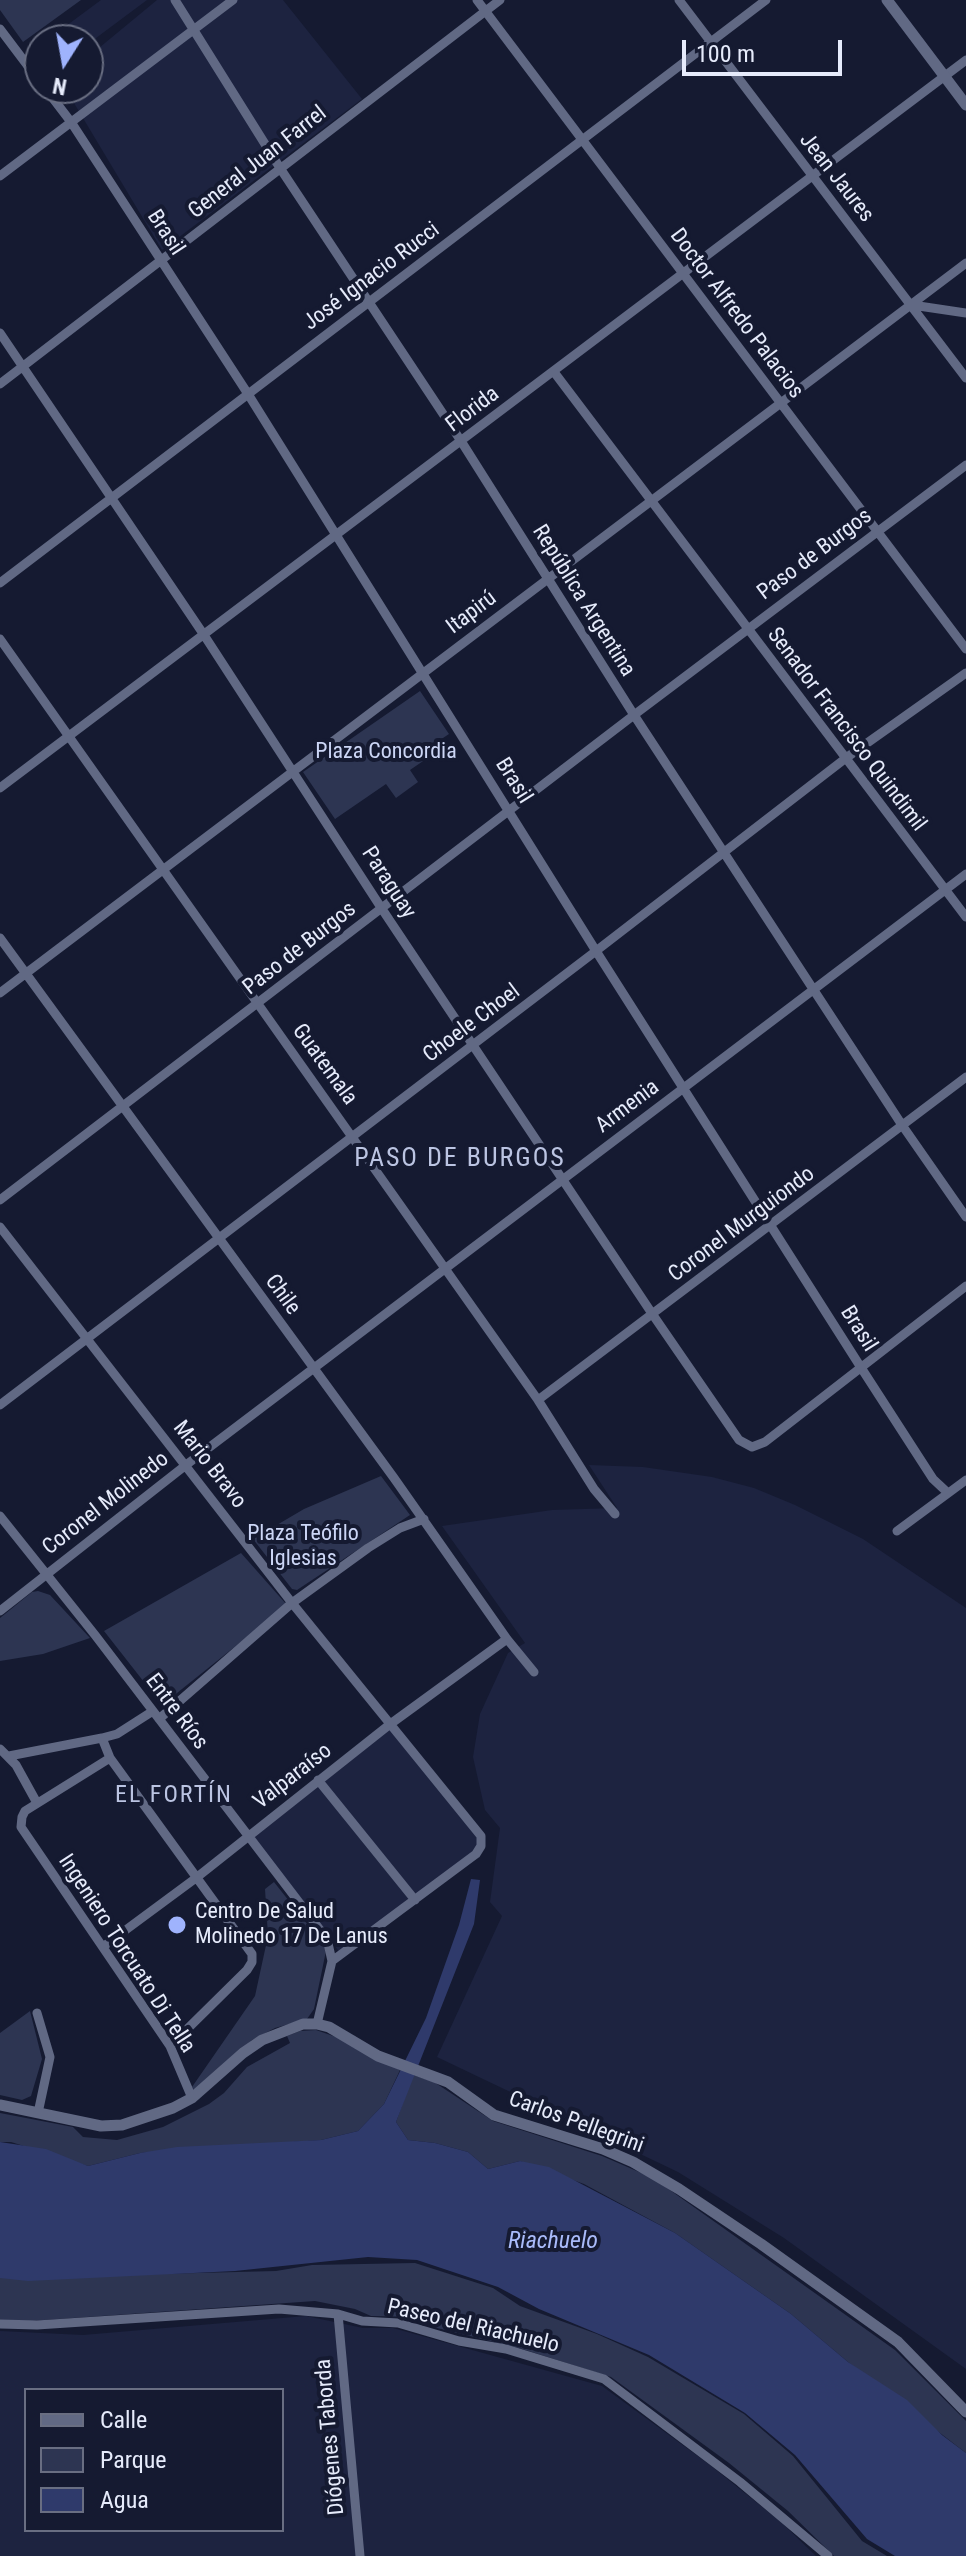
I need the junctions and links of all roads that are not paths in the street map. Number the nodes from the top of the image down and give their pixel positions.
1 (175, 0) edge
2 (233, 0) edge
3 (477, 0) edge
4 (500, 0) edge
5 (679, 0) edge
6 (766, 0) edge
7 (887, 0) edge
8 (485, 11) junction
9 (0, 29) edge
10 (194, 29) junction
11 (710, 43) junction
12 (966, 60) edge
13 (24, 61) edge
14 (944, 76) junction
15 (57, 104) edge
16 (966, 105) edge
17 (71, 122) junction
18 (583, 140) junction
19 (280, 168) junction
20 (0, 176) edge
21 (811, 176) junction
22 (162, 261) junction
23 (966, 263) edge
24 (683, 274) junction
25 (369, 302) junction
26 (912, 305) junction
27 (966, 313) edge
28 (0, 333) edge
29 (23, 367) junction
30 (554, 372) junction
31 (966, 378) edge
32 (0, 384) edge
33 (248, 394) junction
34 (780, 402) junction
35 (461, 441) junction
36 (966, 465) edge
37 (112, 498) junction
38 (649, 501) junction
39 (877, 531) junction
40 (337, 533) junction
41 (547, 578) junction
42 (0, 583) edge
43 (747, 630) junction
44 (204, 635) junction
45 (0, 639) edge
46 (966, 649) edge
47 (424, 672) junction
48 (966, 673) edge
49 (634, 715) junction
50 (70, 736) junction
51 (846, 758) junction
52 (292, 771) junction
53 (0, 788) edge
54 (511, 811) junction
55 (725, 851) junction
56 (163, 868) junction
57 (966, 874) edge
58 (945, 890) junction
59 (382, 909) junction
60 (966, 917) edge
61 (0, 938) edge
62 (596, 951) junction
63 (26, 973) junction
64 (814, 988) junction
65 (0, 993) edge
66 (258, 1004) junction
67 (475, 1045) junction
68 (966, 1077) edge
69 (684, 1087) junction
70 (124, 1106) junction
71 (902, 1125) junction
72 (353, 1137) junction
73 (564, 1179) junction
74 (0, 1200) edge
75 (966, 1217) edge
76 (771, 1226) junction
77 (0, 1227) edge
78 (219, 1238) junction
79 (445, 1269) junction
80 (966, 1286) edge
81 (653, 1315) junction
82 (87, 1338) junction
83 (860, 1366) junction
84 (314, 1370) junction
85 (538, 1400) junction
86 (0, 1405) edge
87 (186, 1465) junction
88 (966, 1480) edge
89 (948, 1493) junction
90 (615, 1514) dead end
91 (0, 1516) edge
92 (424, 1519) junction
93 (897, 1531) dead end
94 (46, 1573) junction
95 (292, 1603) junction
96 (0, 1611) edge
97 (507, 1639) junction
98 (534, 1672) dead end
99 (156, 1715) junction
100 (389, 1725) junction
101 (102, 1738) junction
102 (0, 1749) edge
103 (9, 1756) junction
104 (110, 1758) junction
105 (318, 1780) junction
106 (37, 1803) junction
107 (247, 1835) junction
108 (196, 1878) junction
109 (415, 1900) junction
110 (104, 1946) junction
111 (332, 1961) junction
112 (37, 2013) dead end
113 (317, 2024) junction
114 (170, 2046) junction
115 (192, 2098) junction
116 (0, 2105) edge
117 (38, 2113) junction
118 (338, 2314) junction
119 (0, 2324) edge
120 (966, 2412) edge
121 (360, 2556) edge
122 (828, 2556) edge

1 - 10 street, República Argentina
2 - 10 street
3 - 8 street, Doctor Alfredo Palacios
4 - 8 street, General Juan Farrel
5 - 11 street, Jean Jaures
6 - 11 street, José Ignacio Rucci
7 - 14 street
8 - 18 street, Doctor Alfredo Palacios
8 - 19 street, General Juan Farrel
9 - 13 street
10 - 17 street
10 - 19 street, República Argentina
11 - 18 street, José Ignacio Rucci
11 - 21 street, Jean Jaures
12 - 14 street, Florida
14 - 16 street
14 - 21 street, Florida
15 - 17 street, Brasil
17 - 20 street
17 - 22 street, Brasil
18 - 24 street, Doctor Alfredo Palacios
18 - 25 street, José Ignacio Rucci
19 - 22 street, General Juan Farrel
19 - 25 street, República Argentina
21 - 24 street, Florida
21 - 26 street, Jean Jaures
22 - 29 street, General Juan Farrel
22 - 33 street, Brasil
23 - 26 street, Itapirú
24 - 30 street, Florida
24 - 34 street, Doctor Alfredo Palacios
25 - 33 street, José Ignacio Rucci
25 - 35 street, República Argentina
26 - 27 street
26 - 31 street, Jean Jaures
26 - 34 street, Itapirú
28 - 29 street, Paraguay
29 - 32 street, General Juan Farrel
29 - 37 street, Paraguay
30 - 35 street, Florida
30 - 38 street, Senador Francisco Quindimil
33 - 37 street, José Ignacio Rucci
33 - 40 street, Brasil
34 - 38 street, Itapirú
34 - 39 street, Doctor Alfredo Palacios
35 - 40 street, Florida
35 - 41 street, República Argentina
36 - 39 street, Paso de Burgos
37 - 42 street, José Ignacio Rucci
37 - 44 street, Paraguay
38 - 41 street, Itapirú
38 - 43 street, Senador Francisco Quindimil
39 - 43 street, Paso de Burgos
39 - 46 street, Doctor Alfredo Palacios
40 - 44 street, Florida
40 - 47 street, Brasil
41 - 47 street, Itapirú
41 - 49 street, República Argentina
43 - 49 street, Paso de Burgos
43 - 51 street, Senador Francisco Quindimil
44 - 50 street, Florida
44 - 52 street, Paraguay
45 - 50 street, Guatemala
47 - 52 street, Itapirú
47 - 54 street, Brasil
48 - 51 street, Choele Choel
49 - 54 street, Paso de Burgos
49 - 55 street, República Argentina
50 - 53 street, Florida
50 - 56 street, Guatemala
51 - 55 street, Choele Choel
51 - 58 street, Senador Francisco Quindimil
52 - 56 street, Itapirú
52 - 59 street, Paraguay
54 - 59 street, Paso de Burgos
54 - 62 street, Brasil
55 - 62 street, Choele Choel
55 - 64 street, República Argentina
56 - 63 street, Itapirú
56 - 66 street, Guatemala
57 - 58 street, Armenia
58 - 60 street, Senador Francisco Quindimil
58 - 64 street, Armenia
59 - 66 street, Paso de Burgos
59 - 67 street, Paraguay
61 - 63 street, Chile
62 - 67 street, Choele Choel
62 - 69 street, Brasil
63 - 65 street, Itapirú
63 - 70 street, Chile
64 - 69 street, Armenia
64 - 71 street, República Argentina
66 - 70 street, Paso de Burgos
66 - 72 street, Guatemala
67 - 72 street, Choele Choel
67 - 73 street, Paraguay
68 - 71 street, Coronel Murguiondo
69 - 73 street, Armenia
69 - 76 street, Brasil
70 - 74 street, Paso de Burgos
70 - 78 street, Chile
71 - 75 street, República Argentina
71 - 76 street, Coronel Murguiondo
72 - 78 street, Choele Choel
72 - 79 street, Guatemala
73 - 79 street, Armenia
73 - 81 street, Paraguay
76 - 81 street, Coronel Murguiondo
76 - 83 street, Brasil
77 - 82 street, Mario Bravo
78 - 82 street, Choele Choel
78 - 84 street, Chile
79 - 84 street, Armenia
79 - 85 street, Guatemala
80 - 83 street
81 - 83 street, Paraguay
81 - 85 street, Coronel Murguiondo
82 - 86 street, Choele Choel
82 - 87 street, Mario Bravo
83 - 89 street, Brasil
84 - 87 street, Coronel Molinedo
84 - 92 street, Chile
85 - 90 street, Guatemala
87 - 94 street, Coronel Molinedo
87 - 95 street, Mario Bravo
88 - 89 street
89 - 93 street
91 - 94 street, Entre Ríos
92 - 95 street
92 - 97 street, Chile
94 - 96 street, Coronel Molinedo
94 - 99 street, Entre Ríos
95 - 99 street
95 - 100 street, Mario Bravo
97 - 98 street, Chile
97 - 100 street, Valparaíso
99 - 101 street
99 - 107 street, Entre Ríos
100 - 105 street, Valparaíso
100 - 109 street, Mario Bravo
101 - 103 street
101 - 104 street
102 - 103 street
103 - 106 street
104 - 106 street
104 - 108 street
105 - 107 street, Valparaíso
105 - 109 street
106 - 110 street, Ingeniero Torcuato Di Tella
107 - 108 street, Valparaíso
107 - 111 street, Entre Ríos
108 - 110 street, Valparaíso
108 - 114 street
109 - 111 street
110 - 114 street, Ingeniero Torcuato Di Tella
111 - 113 street
112 - 117 street
113 - 115 street
113 - 120 street, Carlos Pellegrini
114 - 115 street, Ingeniero Torcuato Di Tella
115 - 117 street
116 - 117 street
118 - 119 street, Paseo del Riachuelo
118 - 121 street, Diógenes Taborda
118 - 122 street, Paseo del Riachuelo

